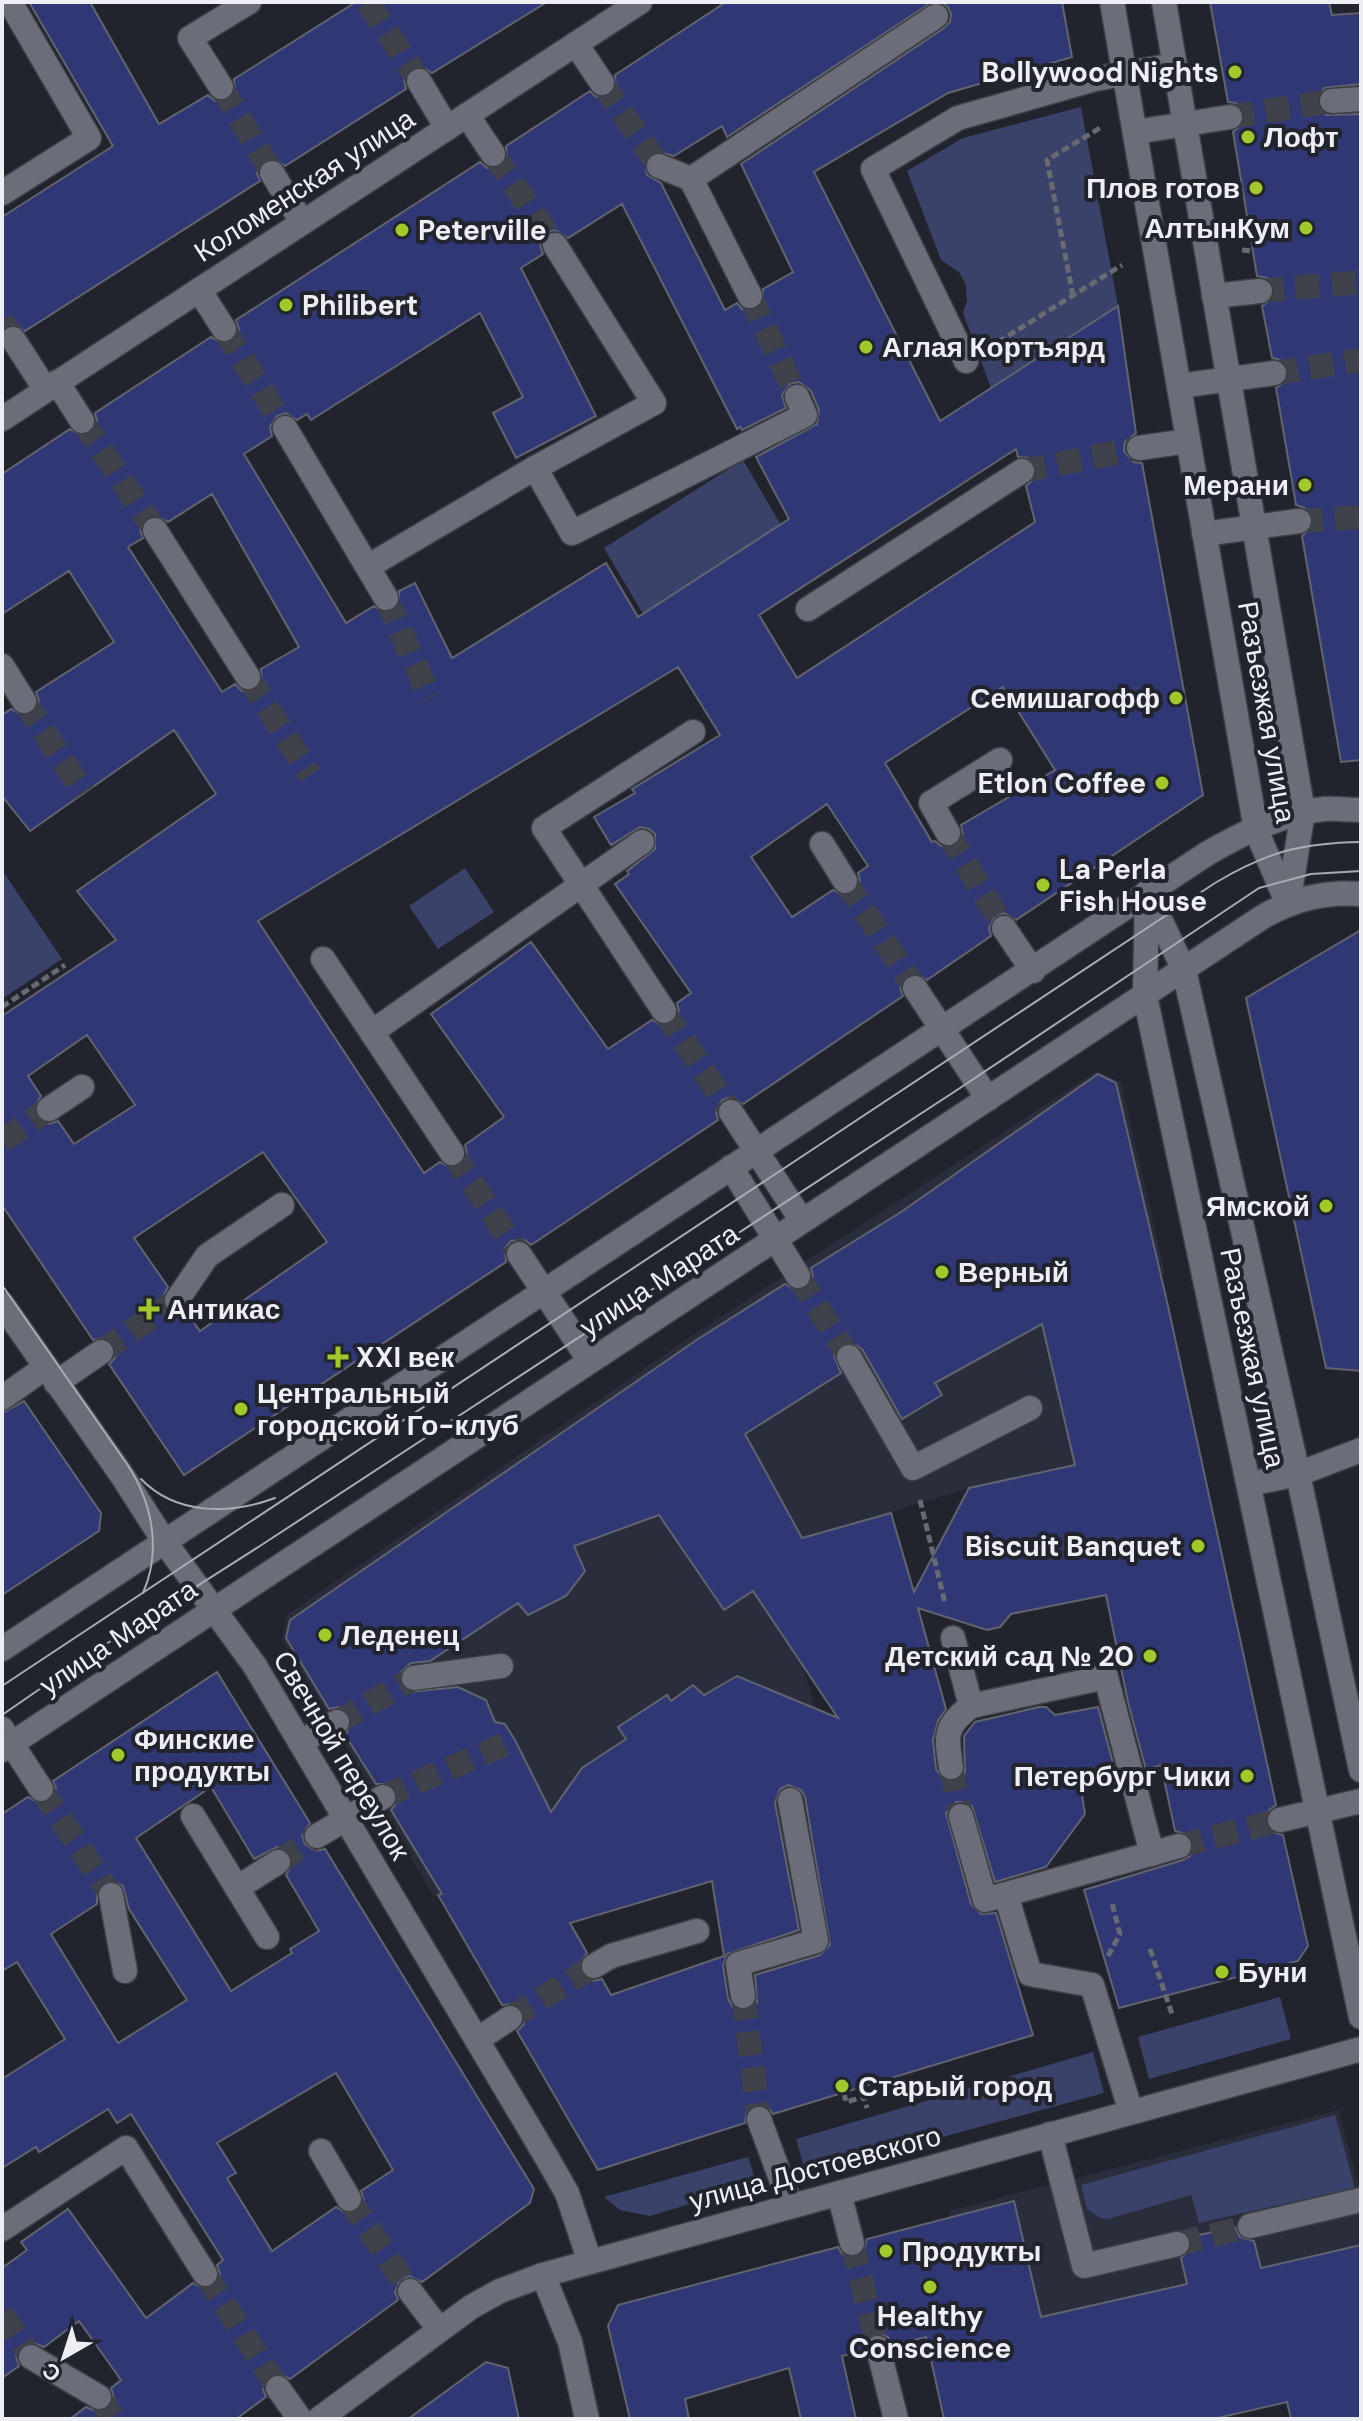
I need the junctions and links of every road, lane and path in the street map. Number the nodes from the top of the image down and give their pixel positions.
1 (10, 2) edge
2 (249, 2) edge
3 (640, 2) edge
4 (1112, 2) edge
5 (1164, 2) edge
6 (936, 16) dead end
7 (576, 44) junction
8 (1174, 65) junction
9 (1125, 73) junction
10 (419, 81) tunnel mouth
11 (602, 83) tunnel mouth
12 (221, 87) tunnel mouth
13 (1361, 99) edge
14 (1332, 101) tunnel mouth
15 (1230, 117) tunnel mouth
16 (457, 121) junction
17 (1185, 124) junction
18 (1104, 125) dead end
19 (1135, 132) junction
20 (493, 154) tunnel mouth
21 (659, 166) tunnel mouth
22 (272, 173) tunnel mouth
23 (691, 179) junction
24 (2, 193) edge
25 (302, 222) junction
26 (555, 245) tunnel mouth
27 (1112, 272) dead end
28 (199, 290) junction
29 (1260, 291) tunnel mouth
30 (750, 296) tunnel mouth
31 (1073, 296) junction
32 (1214, 296) junction
33 (224, 329) tunnel mouth
34 (13, 339) tunnel mouth
35 (966, 361) joint
36 (1274, 373) tunnel mouth
37 (1228, 378) junction
38 (52, 386) junction
39 (1179, 386) junction
40 (797, 397) dead end
41 (2, 419) edge
42 (82, 421) tunnel mouth
43 (285, 428) tunnel mouth
44 (1188, 441) junction
45 (1139, 448) tunnel mouth
46 (535, 468) junction
47 (1022, 471) tunnel mouth
48 (1299, 521) tunnel mouth
49 (1254, 527) junction
50 (155, 530) tunnel mouth
51 (1204, 534) junction
52 (369, 566) junction
53 (386, 598) tunnel mouth
54 (808, 609) dead end
55 (2, 666) edge
56 (248, 677) tunnel mouth
57 (24, 701) tunnel mouth
58 (693, 732) dead end
59 (1000, 760) dead end
60 (1361, 810) edge
61 (1303, 812) junction
62 (1256, 830) junction
63 (948, 833) tunnel mouth
64 (642, 842) dead end
65 (822, 844) dead end
66 (845, 881) tunnel mouth
67 (582, 885) junction
68 (1147, 892) junction
69 (1361, 894) edge
70 (1288, 904) junction
71 (1004, 928) tunnel mouth
72 (323, 959) dead end
73 (65, 965) dead end
74 (1184, 970) junction
75 (1033, 971) junction
76 (915, 988) tunnel mouth
77 (1145, 996) junction
78 (2, 1007) edge
79 (664, 1011) tunnel mouth
80 (942, 1029) junction
81 (372, 1032) junction
82 (82, 1087) dead end
83 (988, 1099) junction
84 (49, 1109) tunnel mouth
85 (731, 1112) tunnel mouth
86 (756, 1150) junction
87 (452, 1153) tunnel mouth
88 (731, 1167) junction
89 (282, 1205) dead end
90 (802, 1221) junction
91 (775, 1238) junction
92 (519, 1254) tunnel mouth
93 (798, 1276) tunnel mouth
94 (543, 1291) junction
95 (177, 1300) tunnel mouth
96 (2, 1304) edge
97 (101, 1352) tunnel mouth
98 (849, 1357) tunnel mouth
99 (590, 1361) junction
100 (51, 1375) junction
101 (2, 1398) edge
102 (1030, 1408) dead end
103 (1361, 1450) edge
104 (913, 1468) junction
105 (1298, 1474) junction
106 (1249, 1484) junction
107 (164, 1541) junction
108 (214, 1609) junction
109 (953, 1638) joint
110 (2, 1649) edge
111 (501, 1666) dead end
112 (414, 1678) tunnel mouth
113 (971, 1706) junction
114 (337, 1722) tunnel mouth
115 (5, 1741) edge
116 (300, 1742) junction
117 (951, 1767) tunnel mouth
118 (1361, 1770) edge
119 (41, 1789) tunnel mouth
120 (383, 1797) tunnel mouth
121 (790, 1800) dead end
122 (1361, 1801) edge
123 (1319, 1811) junction
124 (193, 1816) dead end
125 (961, 1816) tunnel mouth
126 (346, 1818) junction
127 (1280, 1820) tunnel mouth
128 (317, 1836) tunnel mouth
129 (1179, 1846) tunnel mouth
130 (1152, 1854) junction
131 (278, 1862) tunnel mouth
132 (1104, 1868) junction
133 (237, 1888) junction
134 (111, 1895) tunnel mouth
135 (1006, 1895) junction
136 (697, 1931) dead end
137 (267, 1937) dead end
138 (1150, 1949) dead end
139 (594, 1966) tunnel mouth
140 (125, 1971) dead end
141 (1092, 1985) junction
142 (743, 1996) tunnel mouth
143 (1173, 2017) dead end
144 (1361, 2017) edge
145 (510, 2018) tunnel mouth
146 (477, 2040) junction
147 (1361, 2049) edge
148 (844, 2093) dead end
149 (867, 2108) dead end
150 (1131, 2112) junction
151 (759, 2119) tunnel mouth
152 (1050, 2134) junction
153 (321, 2151) dead end
154 (839, 2193) junction
155 (349, 2199) tunnel mouth
156 (1361, 2200) edge
157 (791, 2206) junction
158 (1250, 2226) tunnel mouth
159 (2, 2229) edge
160 (852, 2243) tunnel mouth
161 (1177, 2244) tunnel mouth
162 (590, 2262) junction
163 (205, 2274) tunnel mouth
164 (543, 2275) junction
165 (410, 2291) tunnel mouth
166 (439, 2329) junction
167 (878, 2348) tunnel mouth
168 (31, 2357) tunnel mouth
169 (278, 2388) tunnel mouth
170 (99, 2397) tunnel mouth
171 (300, 2419) edge
172 (319, 2419) edge
173 (587, 2419) edge
174 (896, 2419) edge

1 - 24 street
2 - 12 street
3 - 7 street, Коломенская улица
4 - 9 street, Разъезжая улица
5 - 8 street, Разъезжая улица
6 - 23 street
7 - 11 street
7 - 16 street, Коломенская улица
8 - 9 street
8 - 17 street, Разъезжая улица
9 - 19 street, Разъезжая улица
9 - 35 street
10 - 16 street
13 - 14 street
15 - 17 street
16 - 20 street
16 - 25 street, Коломенская улица
17 - 19 street
17 - 32 street, Разъезжая улица
18 - 31 path
19 - 39 street, Разъезжая улица
21 - 23 street
22 - 25 street
23 - 30 street
25 - 28 street, Коломенская улица
26 - 46 street
27 - 31 path
28 - 33 street
28 - 38 street, Коломенская улица
29 - 32 street
31 - 35 path
32 - 37 street, Разъезжая улица
34 - 38 street
36 - 37 street
37 - 39 street
37 - 49 street, Разъезжая улица
38 - 41 street, Коломенская улица
38 - 42 street
39 - 44 street, Разъезжая улица
40 - 46 street
43 - 52 street
44 - 45 street
44 - 51 street, Разъезжая улица
46 - 52 street
47 - 54 street
48 - 49 street
49 - 51 street
49 - 61 street, Разъезжая улица
50 - 56 street
51 - 62 street, Разъезжая улица
52 - 53 street
55 - 57 street
58 - 67 street
59 - 63 street
60 - 61 street, улица Марата
61 - 62 street, улица Марата
61 - 70 street, Разъезжая улица
62 - 68 street, улица Марата
62 - 70 street, Разъезжая улица
64 - 67 street
65 - 66 street
67 - 79 street
67 - 81 street
68 - 74 street, Разъезжая улица
68 - 75 street, улица Марата
68 - 77 street, Разъезжая улица
69 - 70 street, улица Марата
70 - 74 street, улица Марата
71 - 75 street
72 - 81 street
73 - 78 path
74 - 77 street, улица Марата
74 - 105 street, Разъезжая улица
75 - 80 street, улица Марата
76 - 80 street
77 - 83 street, улица Марата
77 - 106 street, Разъезжая улица
80 - 83 street
80 - 86 street, улица Марата
81 - 87 street
82 - 84 street
83 - 90 street, улица Марата
85 - 86 street
86 - 88 street, улица Марата
86 - 90 street
88 - 91 street
88 - 94 street, улица Марата
89 - 95 street
90 - 91 street, улица Марата
91 - 93 street
91 - 99 street, улица Марата
92 - 94 street
94 - 99 street
94 - 107 street, улица Марата
96 - 100 street, Свечной переулок
97 - 100 street
98 - 104 street
99 - 108 street, улица Марата
100 - 101 street
100 - 107 street, Свечной переулок
102 - 104 street
103 - 105 street
104 - 109 path
105 - 106 street
105 - 118 street, Разъезжая улица
106 - 123 street, Разъезжая улица
107 - 108 street, Свечной переулок
107 - 110 street, улица Марата
108 - 115 street, улица Марата
108 - 116 street, Свечной переулок
109 - 113 street
111 - 112 street
113 - 117 street
113 - 130 street
114 - 116 street
115 - 119 street
116 - 126 street, Свечной переулок
120 - 126 street
121 - 142 street
122 - 123 street
123 - 127 street
123 - 144 street, Разъезжая улица
124 - 133 street
125 - 135 street
126 - 128 street
126 - 146 street, Свечной переулок
129 - 130 street
130 - 132 street
131 - 133 street
132 - 135 street
132 - 141 path
133 - 137 street
134 - 140 street
135 - 141 street
136 - 139 street
138 - 143 path
141 - 150 street
145 - 146 street
146 - 162 street, Свечной переулок
147 - 150 street, улица Достоевского
148 - 149 path
150 - 152 street, улица Достоевского
151 - 157 street
152 - 154 street, улица Достоевского
152 - 161 street
153 - 155 street
154 - 157 street, улица Достоевского
154 - 160 street
156 - 158 street
157 - 162 street, улица Достоевского
159 - 163 street
162 - 164 street, улица Достоевского
164 - 166 street, улица Достоевского
164 - 173 street
165 - 166 street
166 - 172 street, улица Достоевского
167 - 174 street
168 - 170 street
169 - 171 street

